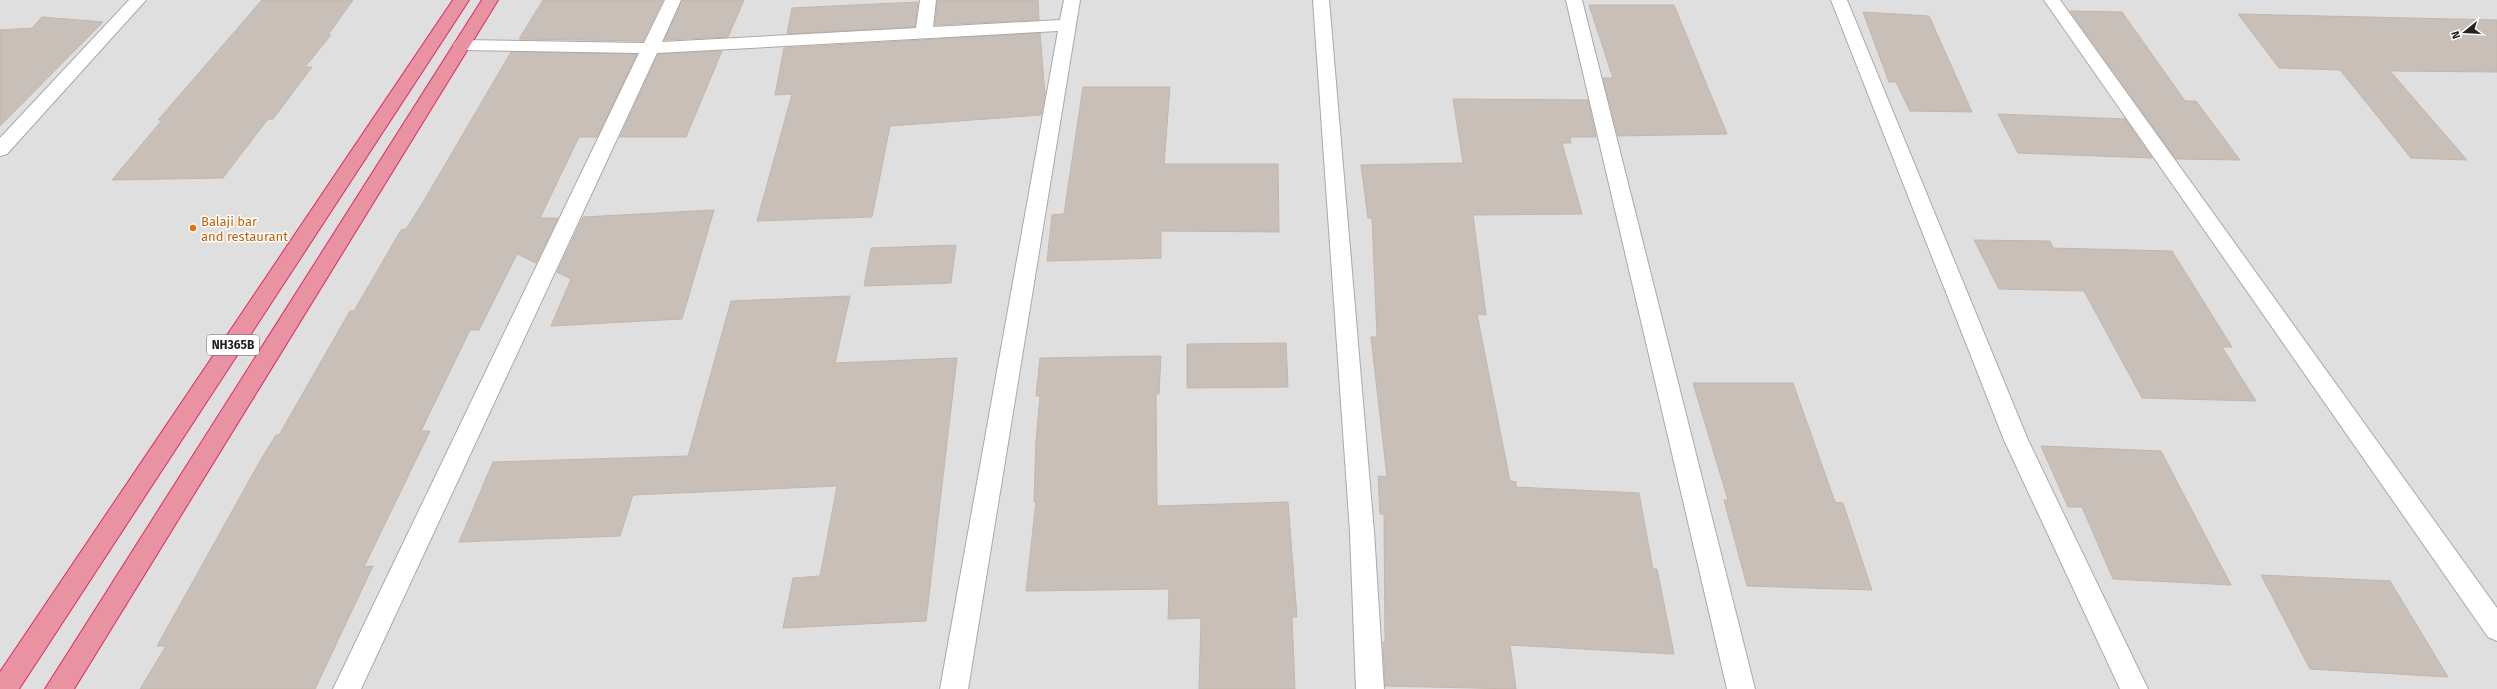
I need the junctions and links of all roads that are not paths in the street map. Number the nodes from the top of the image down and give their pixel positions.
1 (138, 0) edge
2 (461, 0) edge
3 (490, 0) edge
4 (673, 0) edge
5 (928, 0) edge
6 (1072, 0) edge
7 (1321, 0) edge
8 (1574, 0) edge
9 (1839, 0) edge
10 (2052, 0) edge
11 (1067, 25) junction
12 (924, 33) junction
13 (462, 45) junction
14 (650, 48) junction
15 (0, 150) edge
16 (2497, 629) edge
17 (4, 689) edge
18 (59, 689) edge
19 (347, 689) edge
20 (954, 689) edge
21 (1370, 689) edge
22 (1741, 689) edge
23 (2134, 689) edge

1 - 15 street
2 - 17 highway, NH365B
3 - 13 highway, NH365B
4 - 14 street
5 - 12 street
6 - 11 street
7 - 21 street
8 - 22 street
9 - 23 street
10 - 16 street
11 - 12 street
11 - 20 street
12 - 14 street
13 - 14 street
13 - 18 highway, NH365B
14 - 19 street

